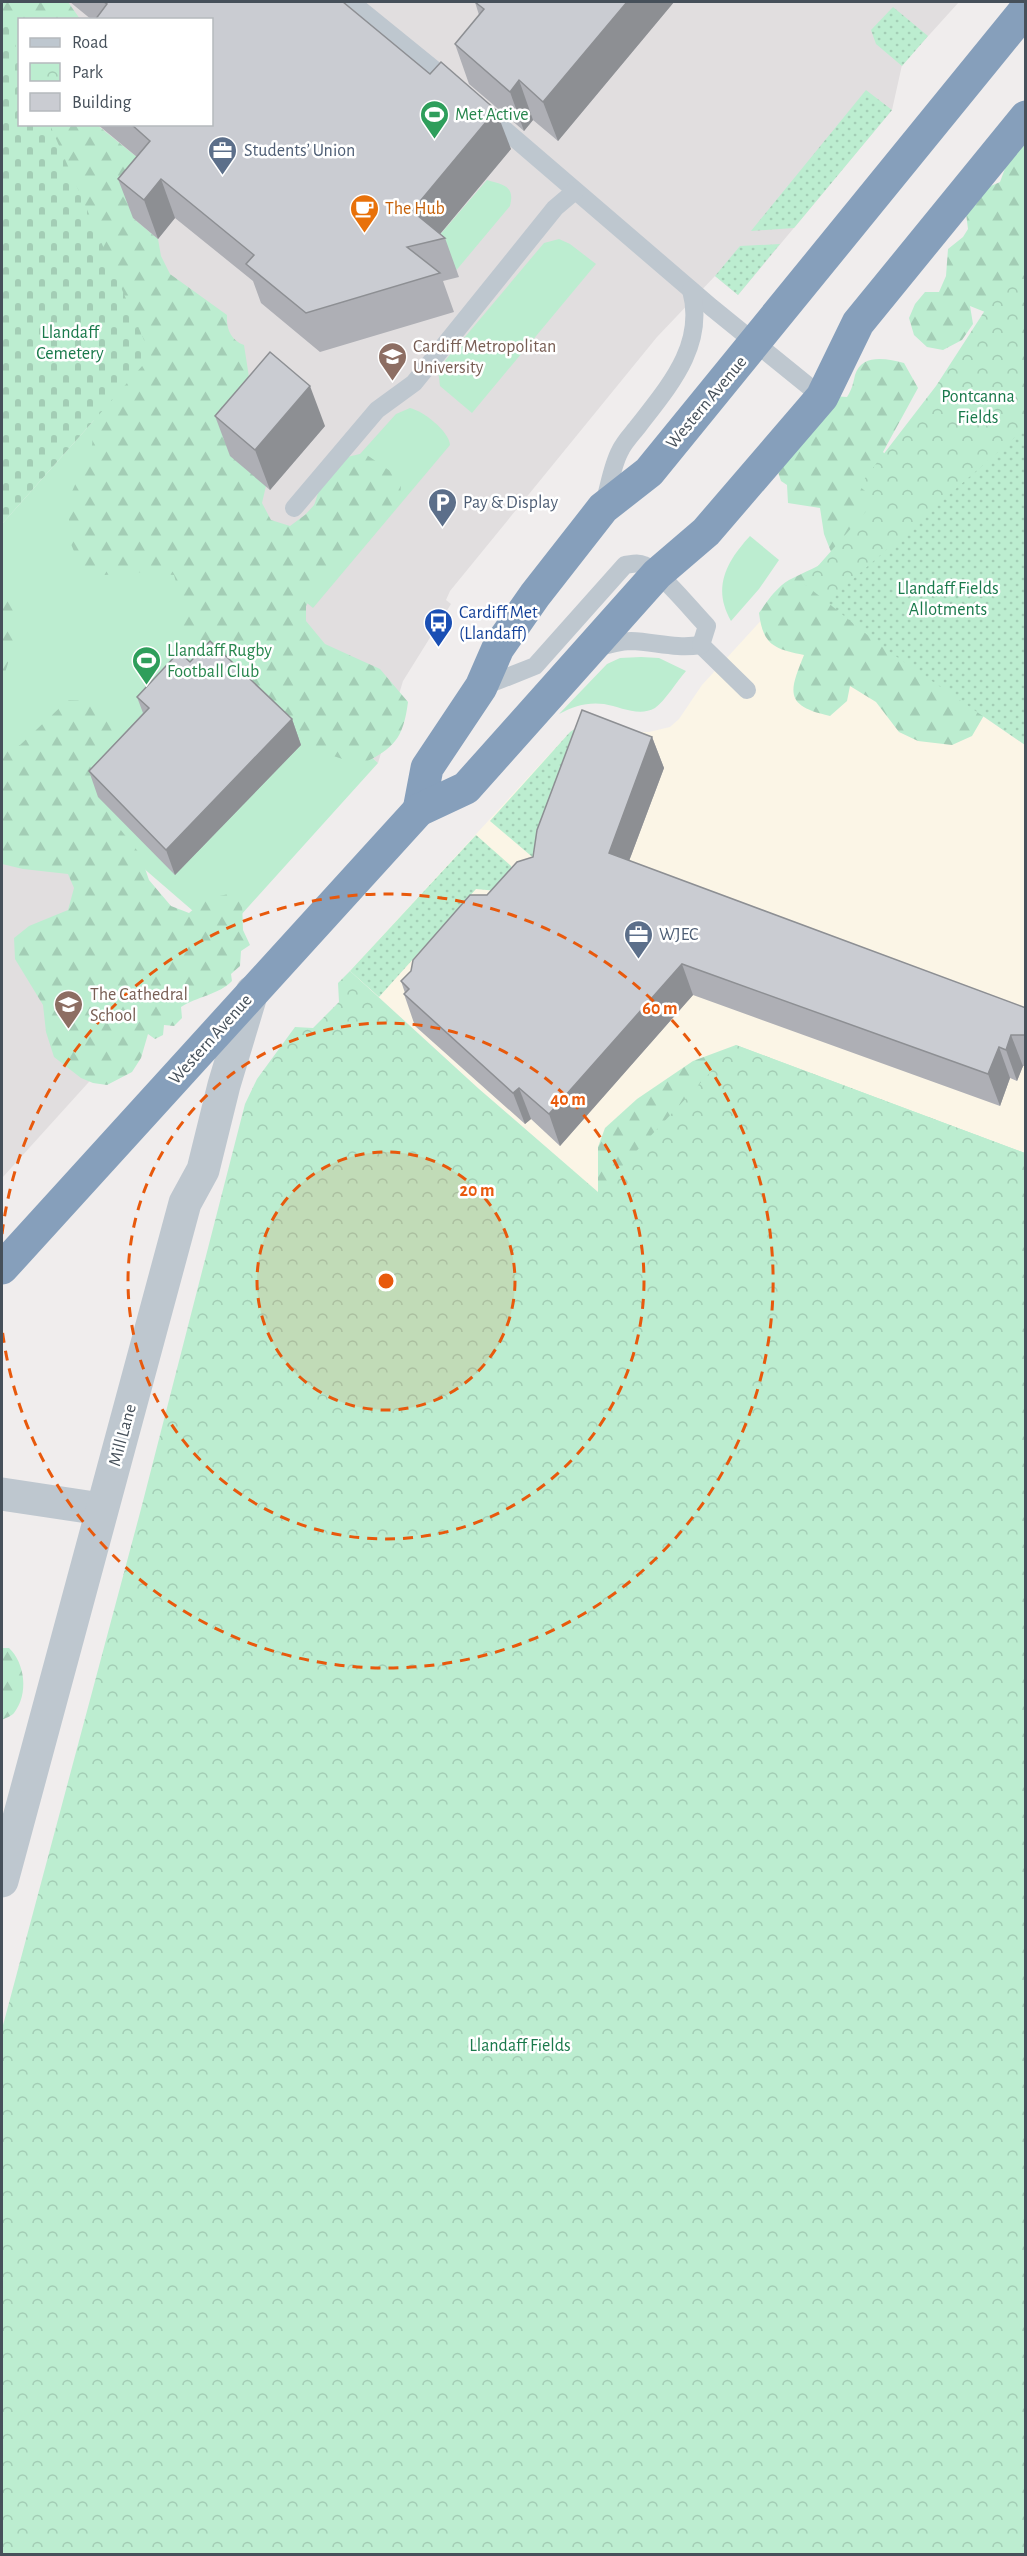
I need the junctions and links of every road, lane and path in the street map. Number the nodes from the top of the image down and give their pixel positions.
1 (351, 2) edge
2 (1026, 9) edge
3 (1026, 117) edge
4 (575, 191) junction
5 (691, 290) junction
6 (755, 343) junction
7 (822, 397) junction
8 (294, 508) dead end
9 (603, 508) junction
10 (657, 574) junction
11 (702, 645) junction
12 (588, 651) junction
13 (482, 687) junction
14 (747, 690) dead end
15 (419, 810) junction
16 (252, 992) junction
17 (2, 1268) edge
18 (2, 1494) edge
19 (101, 1509) junction
20 (2, 1881) edge

1 - 4 lane
2 - 6 highway, Western Avenue
3 - 7 highway, Western Avenue
4 - 5 lane
4 - 8 lane
5 - 6 lane
5 - 9 lane
6 - 7 lane
6 - 9 highway, Western Avenue
7 - 10 highway, Western Avenue
9 - 13 highway, Western Avenue
10 - 11 lane
10 - 12 highway, Western Avenue
10 - 13 lane
11 - 12 lane
11 - 14 lane
12 - 15 highway, Western Avenue
13 - 15 highway, Western Avenue
15 - 16 highway, Western Avenue
16 - 17 highway, Western Avenue
16 - 19 street, Mill Lane
18 - 19 street
19 - 20 street, Mill Lane

